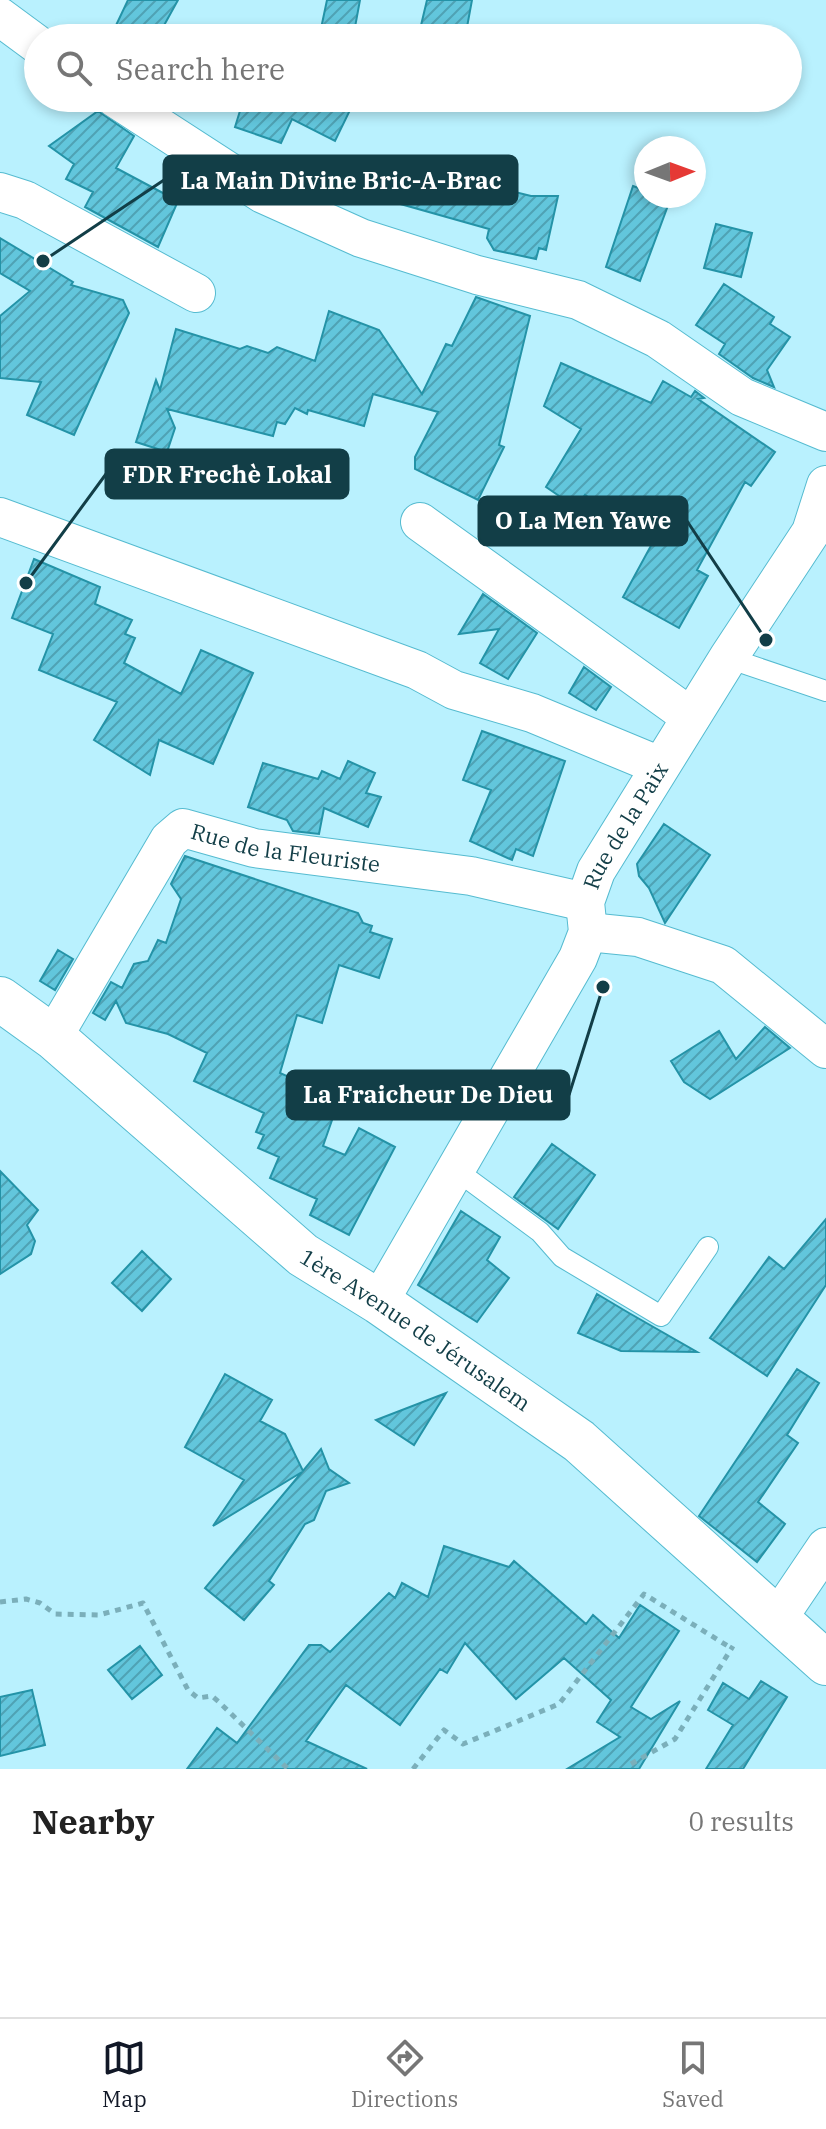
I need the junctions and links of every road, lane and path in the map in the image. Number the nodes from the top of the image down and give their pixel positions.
1 (0, 17) edge
2 (24, 35) edge
3 (137, 112) edge
4 (0, 192) edge
5 (196, 293) dead end
6 (826, 432) edge
7 (826, 485) edge
8 (0, 517) edge
9 (420, 522) dead end
10 (728, 658) junction
11 (826, 691) edge
12 (691, 717) junction
13 (660, 766) junction
14 (586, 917) junction
15 (0, 999) edge
16 (53, 1037) junction
17 (826, 1049) edge
18 (456, 1170) junction
19 (708, 1247) dead end
20 (379, 1302) junction
21 (826, 1547) edge
22 (0, 1602) edge
23 (769, 1611) junction
24 (731, 1648) junction
25 (826, 1663) edge
26 (631, 1764) dead end
27 (288, 1769) edge
28 (413, 1769) edge

1 - 2 street
3 - 6 street
4 - 5 street
7 - 10 street, Rue de la Paix
8 - 13 street
9 - 12 street
10 - 11 lane
10 - 12 street, Rue de la Paix
12 - 13 street, Rue de la Paix
13 - 14 street, Rue de la Paix
14 - 16 street, Rue de la Fleuriste
14 - 17 street
14 - 18 street, Rue de la Paix
15 - 16 street, 1ère Avenue de Jérusalem
16 - 20 street, 1ère Avenue de Jérusalem
18 - 19 lane
18 - 20 street, Rue de la Paix
20 - 23 street, 1ère Avenue de Jérusalem
21 - 23 street
22 - 27 path
23 - 24 path
23 - 25 street, 1ère Avenue de Jérusalem
24 - 26 path
24 - 28 path

